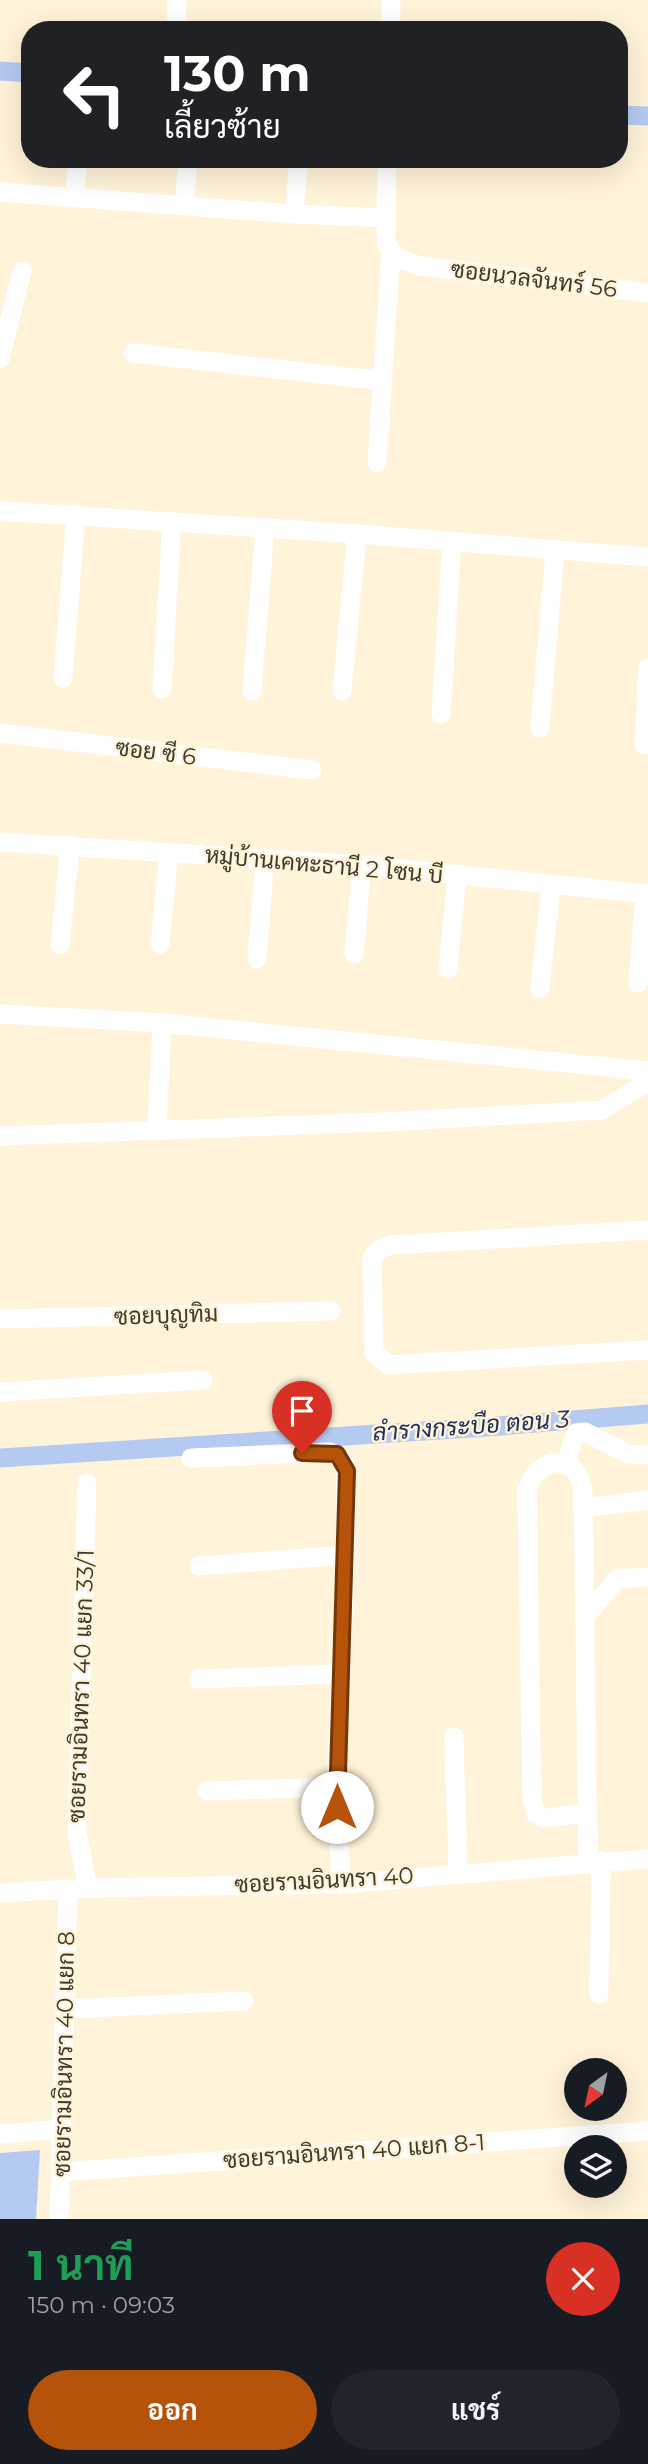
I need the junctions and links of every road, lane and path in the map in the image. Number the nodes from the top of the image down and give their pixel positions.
1 (177, 0) edge
2 (391, 0) edge
3 (176, 21) edge
4 (391, 21) edge
5 (77, 168) edge
6 (187, 168) edge
7 (298, 168) edge
8 (387, 168) edge
9 (0, 192) edge
10 (74, 198) junction
11 (184, 205) junction
12 (294, 214) junction
13 (386, 218) junction
14 (391, 250) junction
15 (22, 271) dead end
16 (648, 293) edge
17 (7, 297) edge
18 (133, 353) dead end
19 (0, 359) edge
20 (383, 381) junction
21 (377, 463) dead end
22 (0, 511) edge
23 (76, 514) junction
24 (172, 521) junction
25 (265, 528) junction
26 (357, 534) junction
27 (452, 542) junction
28 (555, 551) junction
29 (648, 558) edge
30 (648, 668) edge
31 (62, 678) dead end
32 (162, 689) dead end
33 (252, 691) dead end
34 (342, 691) dead end
35 (441, 714) dead end
36 (540, 728) dead end
37 (0, 733) edge
38 (644, 745) dead end
39 (313, 770) dead end
40 (0, 842) edge
41 (70, 845) junction
42 (169, 852) junction
43 (265, 858) junction
44 (362, 865) junction
45 (457, 876) junction
46 (551, 885) junction
47 (647, 894) edge
48 (160, 944) dead end
49 (60, 945) dead end
50 (354, 954) dead end
51 (257, 959) dead end
52 (448, 970) dead end
53 (638, 984) dead end
54 (540, 988) dead end
55 (0, 1014) edge
56 (162, 1023) junction
57 (648, 1071) edge
58 (648, 1082) edge
59 (157, 1129) junction
60 (0, 1136) edge
61 (648, 1230) edge
62 (331, 1311) dead end
63 (0, 1320) edge
64 (648, 1350) edge
65 (203, 1380) dead end
66 (0, 1392) edge
67 (648, 1455) edge
68 (191, 1458) dead end
69 (565, 1465) junction
70 (87, 1483) dead end
71 (648, 1500) edge
72 (583, 1508) junction
73 (346, 1555) junction
74 (199, 1566) dead end
75 (648, 1577) edge
76 (586, 1616) junction
77 (340, 1674) junction
78 (198, 1679) dead end
79 (454, 1737) dead end
80 (336, 1787) junction
81 (207, 1791) dead end
82 (587, 1813) junction
83 (648, 1858) edge
84 (595, 1861) junction
85 (458, 1872) junction
86 (341, 1884) junction
87 (78, 1888) junction
88 (0, 1893) edge
89 (599, 1994) dead end
90 (244, 2001) dead end
91 (64, 2009) junction
92 (63, 2129) junction
93 (648, 2131) edge
94 (0, 2134) edge
95 (61, 2172) junction
96 (59, 2219) edge

1 - 3 street
2 - 4 street
5 - 10 street
6 - 11 street
7 - 12 street
8 - 13 street
9 - 10 street
10 - 11 street
11 - 12 street
12 - 13 street
13 - 14 street
14 - 16 street, ซอยนวลจันทร์ 56
14 - 20 street
15 - 17 street
17 - 19 street
18 - 20 street
20 - 21 street
22 - 23 street
23 - 24 street
23 - 31 street
24 - 25 street
24 - 32 street
25 - 26 street
25 - 33 street
26 - 27 street
26 - 34 street
27 - 28 street
27 - 35 street
28 - 29 street
28 - 36 street
30 - 38 street
37 - 39 street, ซอย ซี 6
40 - 41 street, หมู่บ้านเคหะธานี 2 โซน บี
41 - 42 street, หมู่บ้านเคหะธานี 2 โซน บี
41 - 49 street
42 - 43 street, หมู่บ้านเคหะธานี 2 โซน บี
42 - 48 street
43 - 44 street, หมู่บ้านเคหะธานี 2 โซน บี
43 - 51 street
44 - 45 street, หมู่บ้านเคหะธานี 2 โซน บี
44 - 50 street
45 - 46 street, หมู่บ้านเคหะธานี 2 โซน บี
45 - 52 street
46 - 47 street, หมู่บ้านเคหะธานี 2 โซน บี
46 - 54 street
47 - 53 street
55 - 56 street
56 - 57 street
56 - 59 street
58 - 59 street
59 - 60 street
61 - 64 street
62 - 63 street, ซอยบุญทิม
65 - 66 street
67 - 69 street
68 - 73 street
69 - 72 street
69 - 82 street
70 - 87 street, ซอยรามอินทรา 40 แยก 33/1
71 - 72 street
72 - 76 street
73 - 74 street
73 - 77 street
75 - 76 street
76 - 82 street
77 - 78 street
77 - 80 street
79 - 85 street
80 - 81 street
80 - 86 street
82 - 84 street
83 - 84 street, ซอยรามอินทรา 40
84 - 85 street, ซอยรามอินทรา 40
84 - 89 street
85 - 86 street, ซอยรามอินทรา 40
86 - 87 street, ซอยรามอินทรา 40
87 - 88 street, ซอยรามอินทรา 40
87 - 91 street, ซอยรามอินทรา 40 แยก 8
90 - 91 street
91 - 92 street, ซอยรามอินทรา 40 แยก 8
92 - 94 street
92 - 95 street, ซอยรามอินทรา 40 แยก 8
93 - 95 street, ซอยรามอินทรา 40 แยก 8-1
95 - 96 street, ซอยรามอินทรา 40 แยก 8

